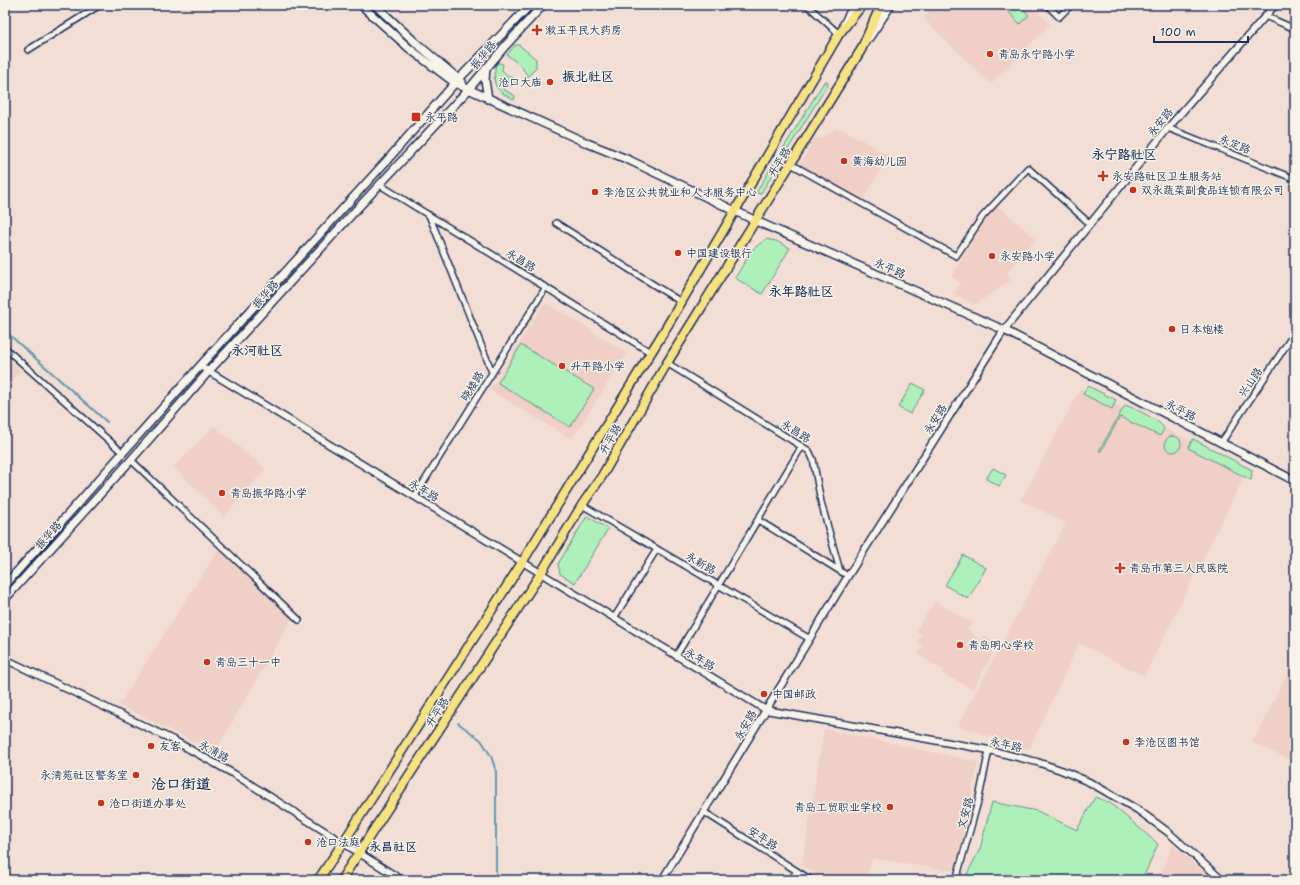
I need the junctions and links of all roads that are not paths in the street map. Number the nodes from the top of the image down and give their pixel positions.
1 (100, 5) edge
2 (361, 5) edge
3 (375, 5) edge
4 (530, 5) edge
5 (543, 5) edge
6 (807, 5) edge
7 (854, 5) edge
8 (862, 5) edge
9 (881, 5) edge
10 (892, 5) edge
11 (1047, 5) edge
12 (1071, 5) edge
13 (1278, 5) edge
14 (1270, 6) edge
15 (1265, 16) junction
16 (1295, 28) edge
17 (839, 34) junction
18 (28, 50) dead end
19 (861, 50) junction
20 (486, 68) junction
21 (457, 81) junction
22 (468, 90) junction
23 (488, 99) junction
24 (1168, 128) junction
25 (791, 164) junction
26 (1295, 179) edge
27 (380, 185) junction
28 (735, 210) junction
29 (429, 215) junction
30 (756, 221) junction
31 (556, 223) dead end
32 (1089, 223) junction
33 (546, 287) junction
34 (681, 302) junction
35 (1004, 330) junction
36 (1295, 332) edge
37 (5, 348) edge
38 (650, 352) junction
39 (667, 364) junction
40 (200, 366) junction
41 (209, 371) junction
42 (492, 372) junction
43 (1221, 443) junction
44 (802, 446) junction
45 (123, 453) junction
46 (131, 460) junction
47 (1295, 481) edge
48 (415, 496) junction
49 (582, 505) junction
50 (758, 520) junction
51 (657, 549) junction
52 (523, 561) junction
53 (840, 571) junction
54 (540, 573) junction
55 (848, 576) junction
56 (5, 585) edge
57 (719, 585) junction
58 (5, 599) edge
59 (614, 618) junction
60 (299, 620) dead end
61 (810, 639) junction
62 (676, 656) junction
63 (5, 659) edge
64 (766, 710) junction
65 (989, 750) junction
66 (704, 812) junction
67 (343, 843) junction
68 (359, 853) junction
69 (797, 871) junction
70 (318, 880) edge
71 (340, 880) edge
72 (402, 880) edge
73 (662, 880) edge
74 (791, 880) edge
75 (811, 880) edge
76 (956, 880) edge
77 (1222, 880) edge

1 - 18 street
2 - 21 main road, 永平路
3 - 21 main road, 永平路
4 - 21 main road, 振华路
5 - 20 main road, 振华路
6 - 17 street
7 - 17 main road
8 - 17 main road, 升平路
9 - 19 main road
10 - 19 main road, 升平路
11 - 12 street
13 - 14 street
14 - 15 street, 永安路
15 - 16 street
15 - 24 street, 永安路
17 - 28 main road, 升平路
19 - 25 main road, 升平路
20 - 22 main road, 振华路
20 - 23 main road
21 - 22 main road, 永平路
21 - 40 main road, 振华路
22 - 23 main road, 永平路
22 - 27 main road, 振华路
23 - 28 main road, 永平路
24 - 26 street, 永定路
24 - 32 street, 永安路
25 - 30 main road, 升平路
25 - 32 street
27 - 29 street, 永昌路
27 - 41 main road, 振华路
28 - 30 main road, 永平路
28 - 34 main road, 升平路
29 - 33 street, 永昌路
29 - 42 street
30 - 35 main road, 永平路
30 - 39 main road, 升平路
31 - 34 street
32 - 35 street, 永安路
33 - 38 street, 永昌路
33 - 42 street, 晓楼路
34 - 38 main road, 升平路
35 - 43 main road, 永平路
35 - 55 street, 永安路
36 - 43 street, 兴山路
37 - 45 street
38 - 52 main road, 升平路
39 - 44 street, 永昌路
39 - 49 main road, 升平路
40 - 41 street, 永年路
40 - 45 main road, 振华路
41 - 46 main road, 振华路
41 - 48 street, 永年路
42 - 48 street, 晓楼路
43 - 47 main road, 永平路
44 - 50 street
44 - 53 street, 永昌路
45 - 56 main road, 振华路
46 - 58 main road, 振华路
46 - 60 street
48 - 52 street, 永年路
49 - 51 street, 永新路
49 - 54 main road, 升平路
50 - 53 street
50 - 57 street
51 - 57 street, 永新路
51 - 59 street
52 - 54 street, 永年路
52 - 67 main road, 升平路
53 - 55 street
54 - 59 street, 永年路
54 - 68 main road, 升平路
55 - 61 street, 永安路
57 - 61 street, 永新路
57 - 62 street
59 - 62 street, 永年路
61 - 64 street, 永安路
62 - 64 street, 永年路
63 - 67 street, 永清路
64 - 65 street, 永年路
64 - 66 street, 永安路
65 - 76 street, 文安路
65 - 77 street, 永年路
66 - 69 street, 安平路
66 - 73 street, 永安路
67 - 68 street, 永清路
67 - 70 main road, 升平路
68 - 71 main road, 升平路
68 - 72 street, 永清路
69 - 74 street
69 - 75 street, 安平路

